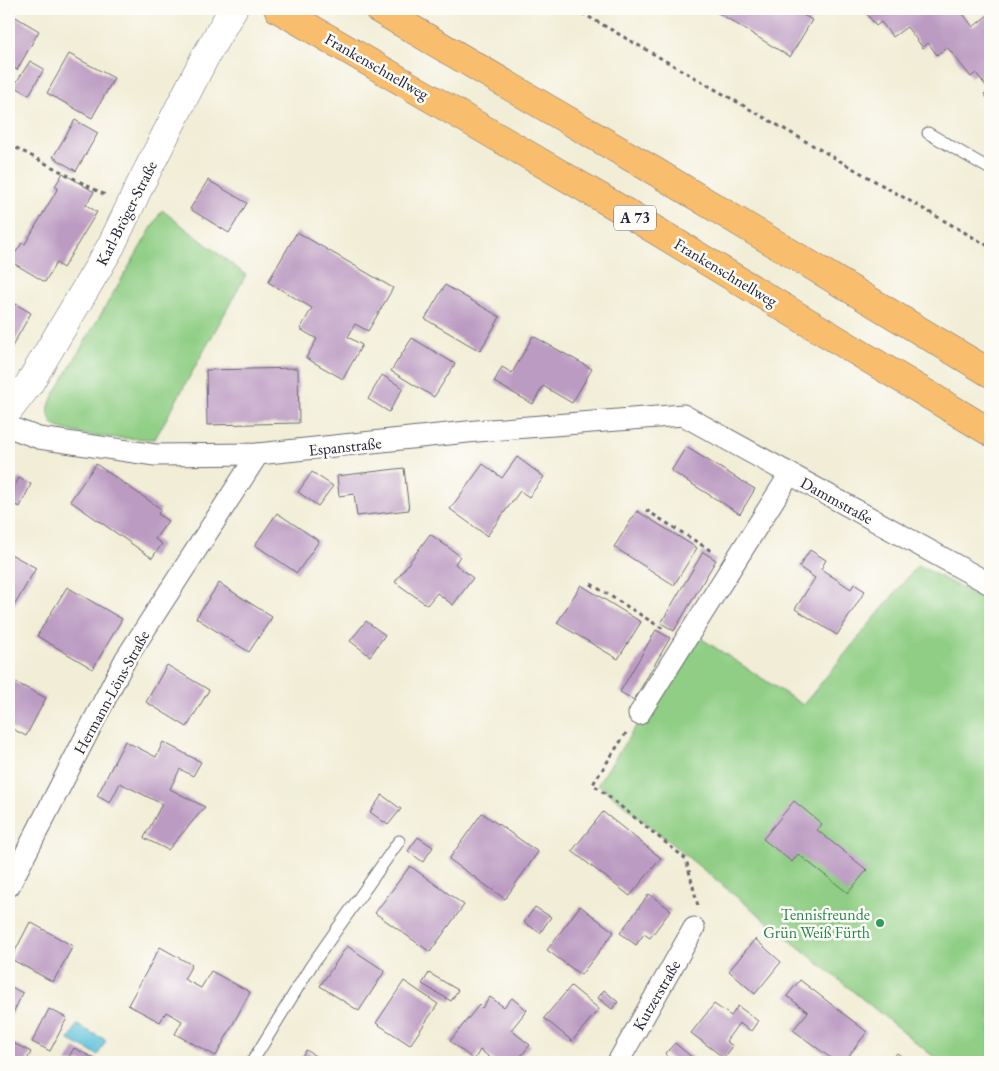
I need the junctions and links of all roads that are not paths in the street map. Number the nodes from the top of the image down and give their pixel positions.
1 (233, 9) edge
2 (278, 9) edge
3 (378, 9) edge
4 (928, 133) dead end
5 (990, 169) edge
6 (990, 373) edge
7 (9, 410) edge
8 (683, 416) joint
9 (9, 428) edge
10 (990, 432) edge
11 (258, 454) junction
12 (790, 474) junction
13 (990, 584) edge
14 (639, 714) road end
15 (399, 841) dead end
16 (9, 886) edge
17 (694, 928) road end
18 (252, 1062) edge
19 (618, 1062) edge

1 - 7 street, Karl-Bröger-Straße
2 - 10 highway, Frankenschnellweg / A 73
3 - 6 highway
4 - 5 lane
8 - 11 street, Espanstraße
8 - 12 street, Dammstraße
9 - 11 street, Espanstraße
11 - 16 street, Hermann-Löns-Straße
12 - 13 street, Dammstraße
12 - 14 street
15 - 18 lane
17 - 19 street, Kutzerstraße

